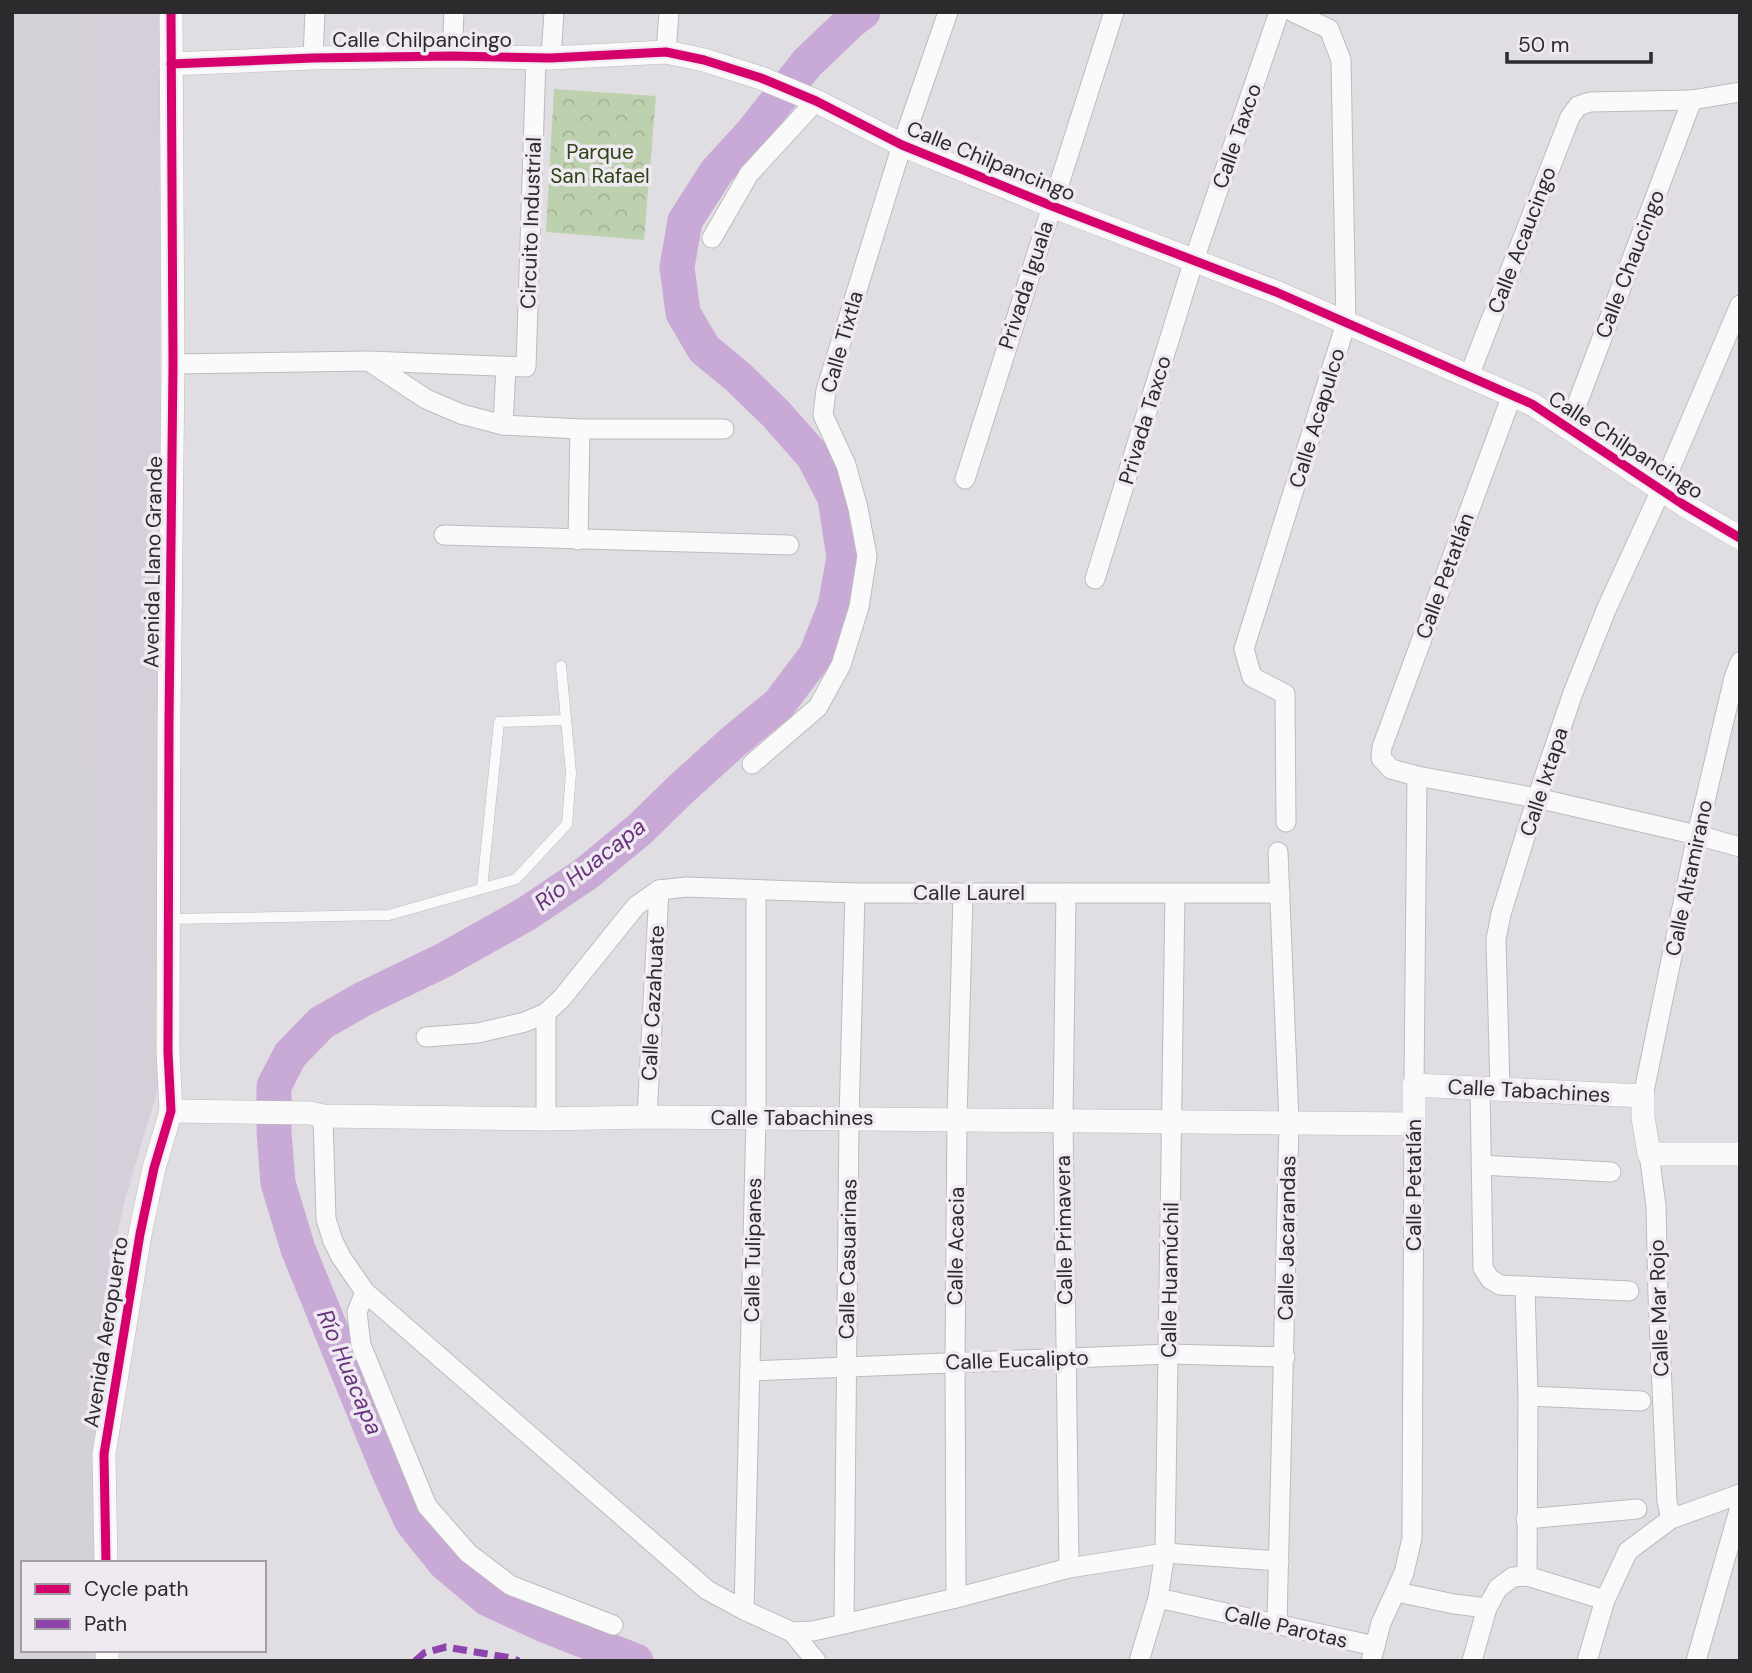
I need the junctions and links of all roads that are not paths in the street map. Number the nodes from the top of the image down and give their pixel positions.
1 (171, 12) edge
2 (315, 12) edge
3 (454, 12) edge
4 (554, 12) edge
5 (669, 12) edge
6 (948, 12) edge
7 (1114, 12) edge
8 (1279, 12) edge
9 (1293, 12) edge
10 (666, 52) junction
11 (452, 56) junction
12 (313, 58) junction
13 (543, 58) junction
14 (171, 64) junction
15 (1740, 92) edge
16 (1692, 100) junction
17 (816, 101) junction
18 (902, 145) junction
19 (1052, 206) junction
20 (712, 238) dead end
21 (1195, 260) junction
22 (1740, 305) edge
23 (1346, 323) junction
24 (369, 361) junction
25 (173, 364) junction
26 (506, 367) junction
27 (1469, 376) junction
28 (1512, 395) junction
29 (503, 425) junction
30 (1568, 428) junction
31 (580, 429) junction
32 (724, 429) dead end
33 (965, 479) dead end
34 (1661, 490) junction
35 (444, 535) dead end
36 (1740, 538) edge
37 (579, 540) junction
38 (789, 545) dead end
39 (1095, 579) dead end
40 (1740, 662) edge
41 (561, 666) dead end
42 (566, 720) junction
43 (752, 764) dead end
44 (1417, 776) junction
45 (1537, 798) junction
46 (1286, 822) dead end
47 (1697, 835) junction
48 (1740, 847) edge
49 (1278, 852) dead end
50 (482, 888) junction
51 (659, 890) junction
52 (756, 890) junction
53 (855, 893) junction
54 (1066, 893) junction
55 (1175, 893) junction
56 (1280, 893) junction
57 (963, 894) junction
58 (169, 919) junction
59 (546, 1013) junction
60 (426, 1037) dead end
61 (1414, 1085) junction
62 (1490, 1089) junction
63 (1643, 1096) junction
64 (171, 1111) junction
65 (316, 1114) junction
66 (647, 1117) junction
67 (757, 1118) junction
68 (545, 1119) junction
69 (849, 1119) junction
70 (957, 1120) junction
71 (1063, 1121) junction
72 (1171, 1122) junction
73 (1289, 1122) junction
74 (1414, 1124) junction
75 (1649, 1154) junction
76 (1740, 1154) edge
77 (1481, 1165) junction
78 (1611, 1172) dead end
79 (1525, 1286) junction
80 (1629, 1291) dead end
81 (365, 1292) junction
82 (1169, 1354) junction
83 (1285, 1357) junction
84 (1065, 1359) junction
85 (955, 1362) junction
86 (847, 1366) junction
87 (750, 1371) junction
88 (1528, 1396) junction
89 (1641, 1401) dead end
90 (1740, 1494) edge
91 (1740, 1507) edge
92 (1637, 1508) dead end
93 (1526, 1519) junction
94 (1671, 1519) junction
95 (1165, 1553) junction
96 (106, 1561) edge
97 (1279, 1561) junction
98 (1069, 1568) junction
99 (1527, 1576) junction
100 (1396, 1592) junction
101 (956, 1598) junction
102 (1158, 1598) junction
103 (1605, 1600) junction
104 (1487, 1608) junction
105 (744, 1610) junction
106 (844, 1624) junction
107 (1277, 1624) junction
108 (613, 1625) dead end
109 (792, 1632) junction
110 (1373, 1654) edge
111 (816, 1661) edge
112 (1139, 1661) edge
113 (1472, 1661) edge
114 (1587, 1661) edge
115 (1696, 1661) edge

1 - 14 street, Avenida Llano Grande
2 - 12 street
3 - 11 street
4 - 13 street
5 - 10 street
6 - 18 street, Calle Tixtla
7 - 19 street, Privada Iguala
8 - 21 street, Calle Taxco
9 - 23 street, Calle Acapulco
10 - 13 street, Calle Chilpancingo
10 - 17 street, Calle Chilpancingo
11 - 12 street, Calle Chilpancingo
11 - 13 street, Calle Chilpancingo
12 - 14 street, Calle Chilpancingo
13 - 26 street, Circuito Industrial
14 - 25 street, Avenida Llano Grande
15 - 16 street
16 - 27 street, Calle Acaucingo
16 - 30 street, Calle Chaucingo
17 - 18 street, Calle Chilpancingo
17 - 20 street
18 - 19 street, Calle Chilpancingo
18 - 43 street, Calle Tixtla
19 - 21 street, Calle Chilpancingo
19 - 33 street, Privada Iguala
21 - 23 street, Calle Chilpancingo
21 - 39 street, Privada Taxco
22 - 34 street, Calle Ixtapa
23 - 27 street, Calle Chilpancingo
23 - 46 street, Calle Acapulco
24 - 25 street
24 - 26 street
24 - 29 street
25 - 58 street, Avenida Llano Grande
26 - 29 street
27 - 28 street, Calle Chilpancingo
28 - 30 street, Calle Chilpancingo
28 - 44 street, Calle Petatlán
29 - 31 street
30 - 34 street, Calle Chilpancingo
31 - 32 street
31 - 37 street
34 - 36 street, Calle Chilpancingo
34 - 45 street, Calle Ixtapa
35 - 37 street
37 - 38 street
40 - 47 street, Calle Altamirano
41 - 42 lane
42 - 50 lane
42 - 50 lane
44 - 45 street
44 - 61 street, Calle Petatlán
45 - 47 street
45 - 62 street, Calle Ixtapa
47 - 48 street
47 - 63 street, Calle Altamirano
49 - 56 street, Calle Jacarandas
50 - 58 lane
51 - 52 street, Calle Laurel
51 - 59 street
51 - 66 street, Calle Cazahuate
52 - 53 street, Calle Laurel
52 - 67 street, Calle Tulipanes
53 - 57 street, Calle Laurel
53 - 69 street, Calle Casuarinas
54 - 55 street, Calle Laurel
54 - 57 street, Calle Laurel
54 - 71 street, Calle Primavera
55 - 56 street, Calle Laurel
55 - 72 street, Calle Huamúchil
56 - 73 street, Calle Jacarandas
57 - 70 street, Calle Acacia
58 - 64 street, Avenida Llano Grande
59 - 60 street
59 - 68 street
61 - 62 street, Calle Tabachines
61 - 74 street, Calle Petatlán
62 - 63 street, Calle Tabachines
62 - 77 street, Calle Ixtapa
63 - 75 street, Calle Mar Rojo
64 - 65 street, Calle Tabachines
64 - 96 street, Avenida Aeropuerto
65 - 68 street, Calle Tabachines
65 - 81 street
66 - 67 street, Calle Tabachines
66 - 68 street, Calle Tabachines
67 - 69 street, Calle Tabachines
67 - 87 street, Calle Tulipanes
69 - 70 street, Calle Tabachines
69 - 86 street, Calle Casuarinas
70 - 71 street, Calle Tabachines
70 - 85 street, Calle Acacia
71 - 72 street, Calle Tabachines
71 - 84 street, Calle Primavera
72 - 73 street, Calle Tabachines
72 - 82 street, Calle Huamúchil
73 - 74 street, Calle Tabachines
73 - 83 street, Calle Jacarandas
74 - 100 street, Calle Petatlán
75 - 76 street
75 - 94 street, Calle Mar Rojo
77 - 78 street
77 - 79 street, Calle Ixtapa
79 - 80 street, Calle Ixtapa
79 - 88 street
81 - 105 street
81 - 108 street
82 - 83 street, Calle Eucalipto
82 - 84 street, Calle Eucalipto
82 - 95 street, Calle Huamúchil
83 - 97 street, Calle Jacarandas
84 - 85 street, Calle Eucalipto
84 - 98 street, Calle Primavera
85 - 86 street, Calle Eucalipto
85 - 101 street, Calle Acacia
86 - 87 street, Calle Eucalipto
86 - 106 street, Calle Casuarinas
87 - 105 street, Calle Tulipanes
88 - 89 street
88 - 93 street
90 - 94 street
91 - 115 street
92 - 93 street
93 - 99 street
94 - 103 street
95 - 97 street
95 - 98 street
95 - 102 street
97 - 107 street, Calle Jacarandas
98 - 101 street
99 - 103 street
99 - 104 street
100 - 104 street
100 - 110 street, Calle Parotas
101 - 106 street
102 - 107 street, Calle Parotas
102 - 112 street
103 - 114 street
104 - 113 street
105 - 109 street
106 - 109 street
107 - 110 street, Calle Parotas
109 - 111 street

